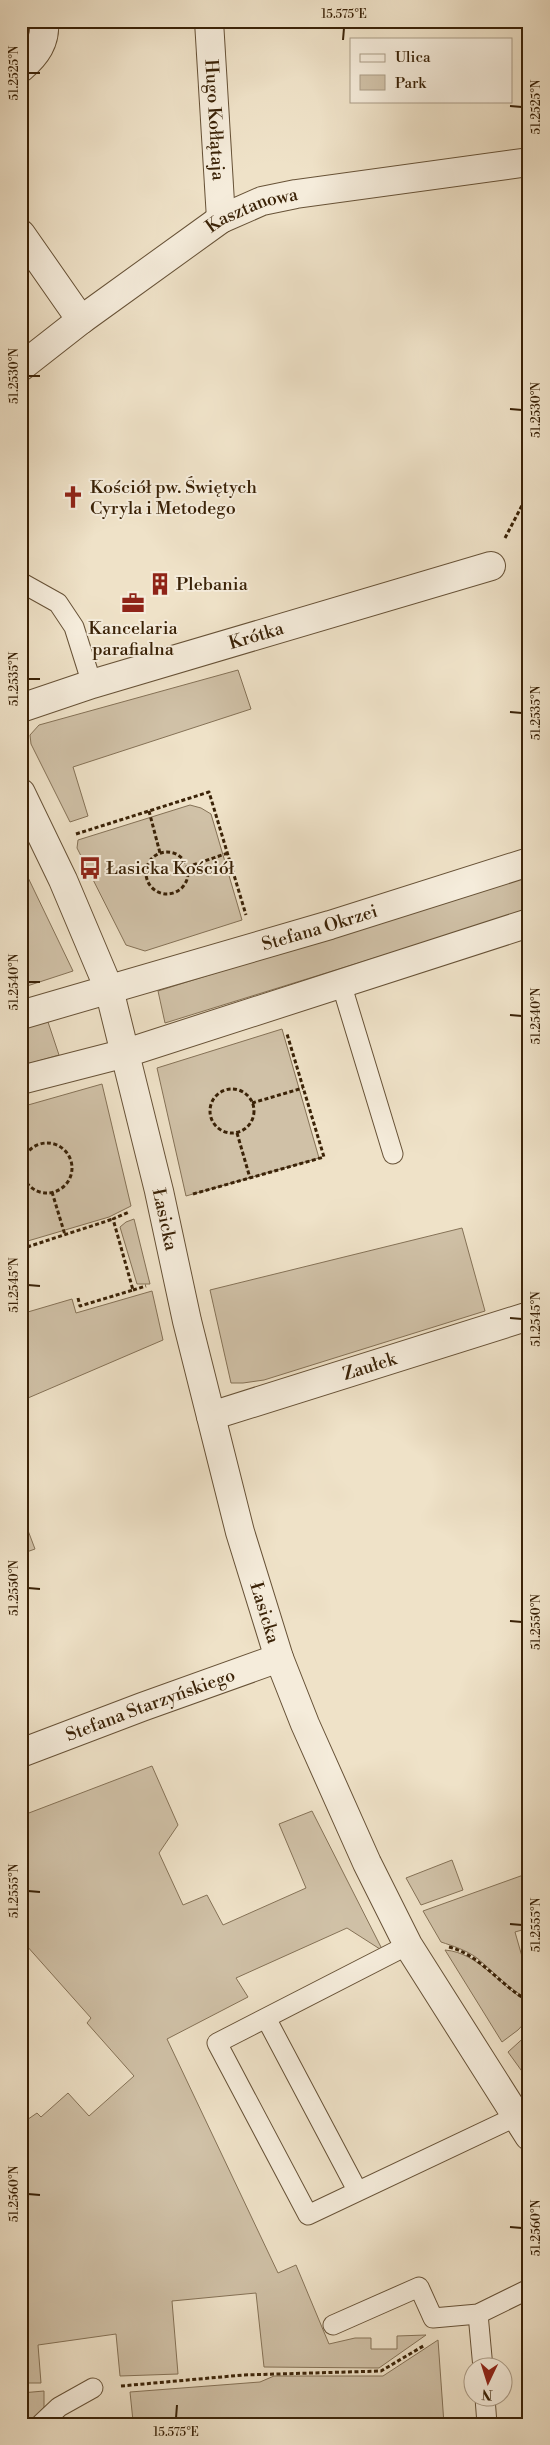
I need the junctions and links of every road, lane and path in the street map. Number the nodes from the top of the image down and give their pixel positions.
1 (44, 21) edge
2 (209, 21) edge
3 (21, 68) edge
4 (529, 162) edge
5 (221, 219) junction
6 (21, 234) edge
7 (81, 320) junction
8 (21, 367) edge
9 (529, 492) edge
10 (492, 566) joint
11 (24, 584) dead end
12 (92, 684) junction
13 (21, 708) edge
14 (21, 793) edge
15 (149, 811) junction
16 (67, 837) dead end
17 (160, 853) junction
18 (228, 853) junction
19 (529, 862) edge
20 (187, 867) junction
21 (246, 916) dead end
22 (529, 923) edge
23 (340, 984) junction
24 (109, 989) junction
25 (21, 1015) edge
26 (286, 1031) dead end
27 (126, 1053) junction
28 (21, 1080) edge
29 (303, 1088) junction
30 (252, 1103) junction
31 (237, 1133) junction
32 (392, 1154) dead end
33 (22, 1178) edge
34 (250, 1178) junction
35 (52, 1192) junction
36 (186, 1196) dead end
37 (137, 1209) dead end
38 (113, 1219) junction
39 (65, 1234) junction
40 (21, 1248) edge
41 (78, 1298) dead end
42 (529, 1316) edge
43 (211, 1416) junction
44 (279, 1658) junction
45 (21, 1753) edge
46 (408, 1945) junction
47 (447, 1947) dead end
48 (529, 2001) edge
49 (267, 2020) junction
50 (21, 2102) edge
51 (21, 2113) edge
52 (522, 2127) edge
53 (357, 2190) junction
54 (529, 2289) edge
55 (478, 2314) junction
56 (333, 2325) dead end
57 (430, 2343) dead end
58 (482, 2358) edge
59 (93, 2388) joint
60 (486, 2408) edge
61 (41, 2424) edge
62 (487, 2424) edge

1 - 3 street
2 - 5 street, Hugo Kołłątaja
4 - 5 street, Kasztanowa
5 - 7 street, Kasztanowa
6 - 7 street
7 - 8 street, Kasztanowa
9 - 10 path
10 - 12 street, Krótka
11 - 12 lane
12 - 13 street, Krótka
14 - 24 street, Łasicka
15 - 16 path
15 - 17 path
15 - 18 path
17 - 20 path
17 - 20 path
18 - 20 path
18 - 21 path
19 - 24 street, Stefana Okrzei
22 - 23 street
23 - 27 street
23 - 32 lane
24 - 25 street, Stefana Okrzei
24 - 27 street, Łasicka
26 - 29 path
27 - 28 street
27 - 43 street, Łasicka
29 - 30 path
29 - 34 path
30 - 31 path
30 - 31 path
31 - 34 path
33 - 35 path
33 - 35 path
34 - 36 path
35 - 39 path
37 - 38 path
38 - 39 path
38 - 41 path
39 - 40 path
42 - 43 street, Zaułek
43 - 44 street, Łasicka
44 - 45 street, Stefana Starzyńskiego
44 - 46 street, Łasicka
46 - 49 lane
46 - 52 street, Łasicka
47 - 48 path
49 - 53 lane
49 - 53 lane
50 - 51 path
52 - 53 lane
54 - 55 lane
55 - 56 lane
55 - 58 lane
57 - 59 path
59 - 61 lane
60 - 62 lane

